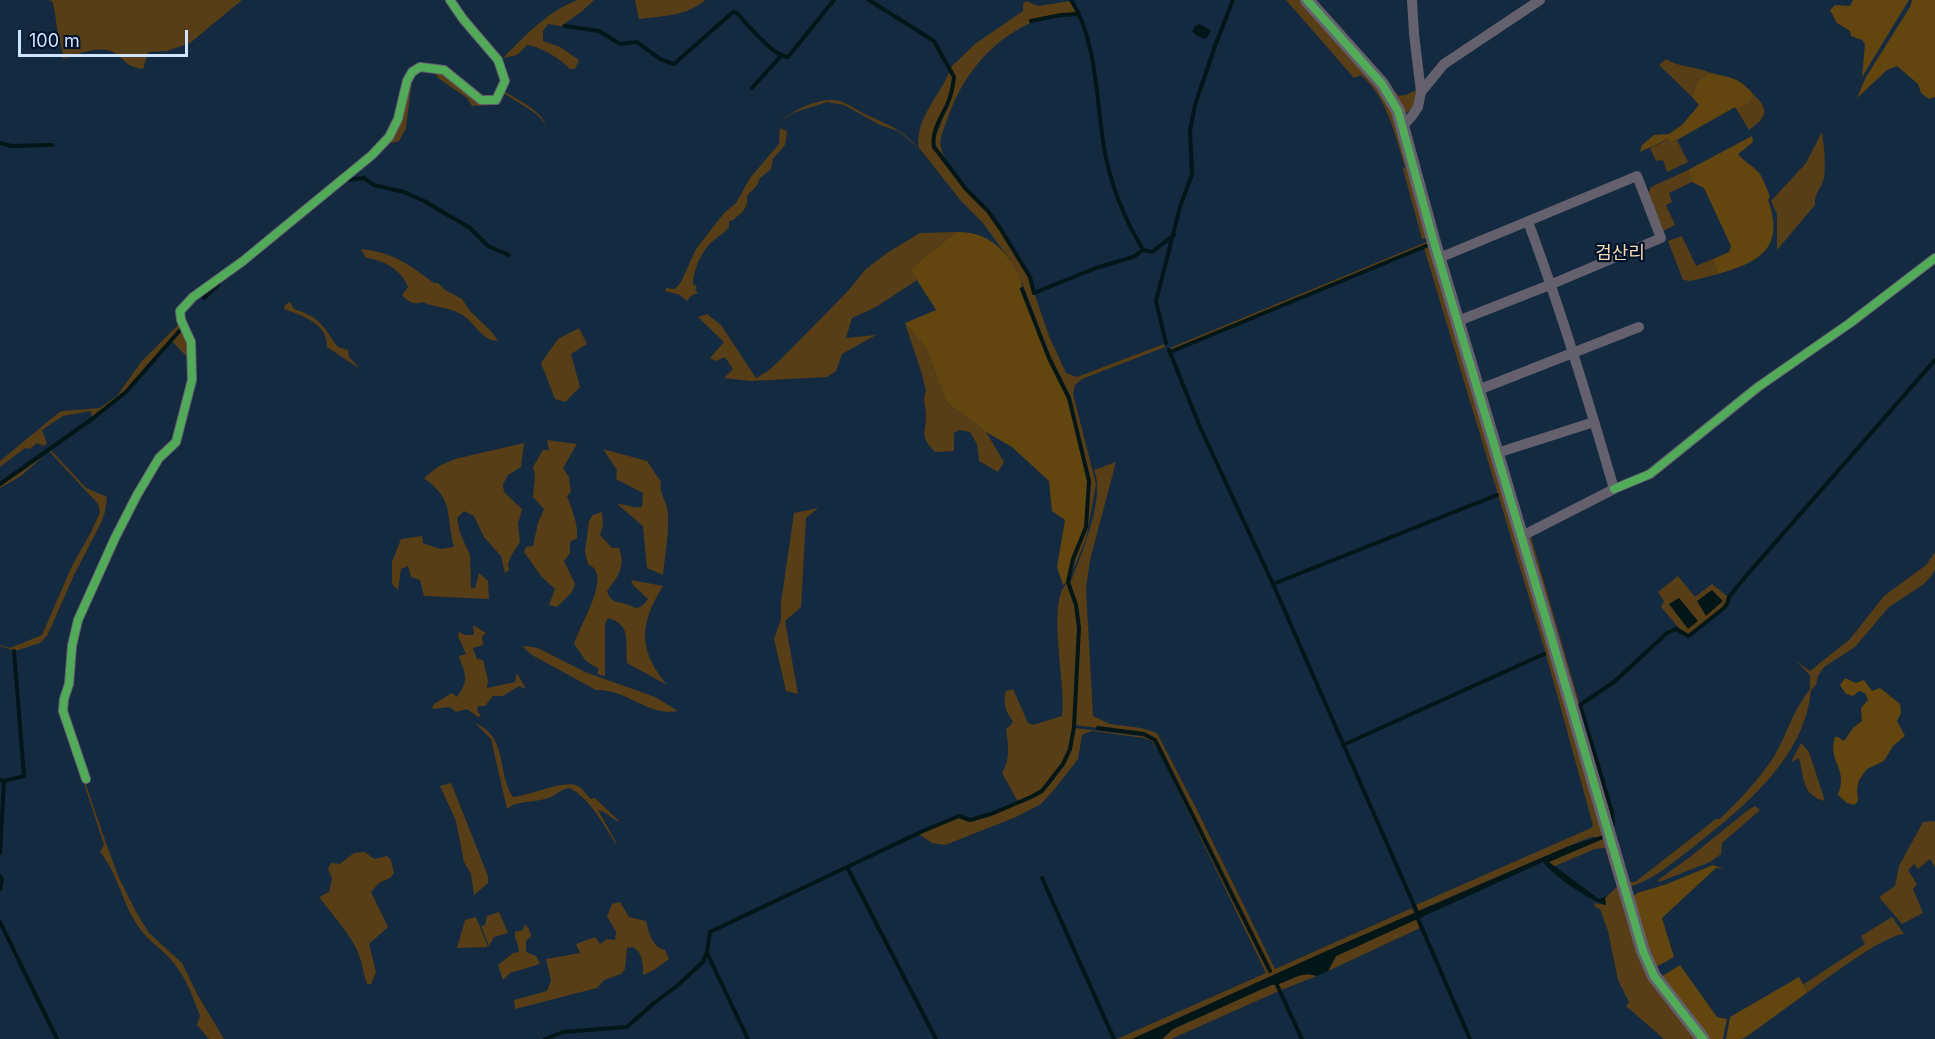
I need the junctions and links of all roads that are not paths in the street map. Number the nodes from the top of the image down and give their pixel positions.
1 (450, 0) edge
2 (1307, 0) edge
3 (1412, 0) edge
4 (1540, 0) edge
5 (1421, 92) junction
6 (1403, 126) junction
7 (1528, 222) junction
8 (1439, 258) junction
9 (1935, 258) edge
10 (1552, 284) junction
11 (1458, 321) junction
12 (1639, 327) dead end
13 (1574, 353) junction
14 (1478, 390) junction
15 (1594, 422) junction
16 (1497, 453) junction
17 (1614, 489) junction
18 (1522, 536) junction
19 (86, 779) dead end
20 (1703, 1039) edge

1 - 19 street
2 - 6 street
3 - 5 street
4 - 5 street
5 - 6 street
6 - 8 street
7 - 8 street
7 - 10 street
7 - 10 street
8 - 11 street
9 - 17 street
10 - 11 street
10 - 13 street
11 - 14 street
12 - 13 street
13 - 14 street
13 - 15 street
14 - 16 street
15 - 16 street
15 - 17 street
16 - 18 street
17 - 18 street
18 - 20 street

